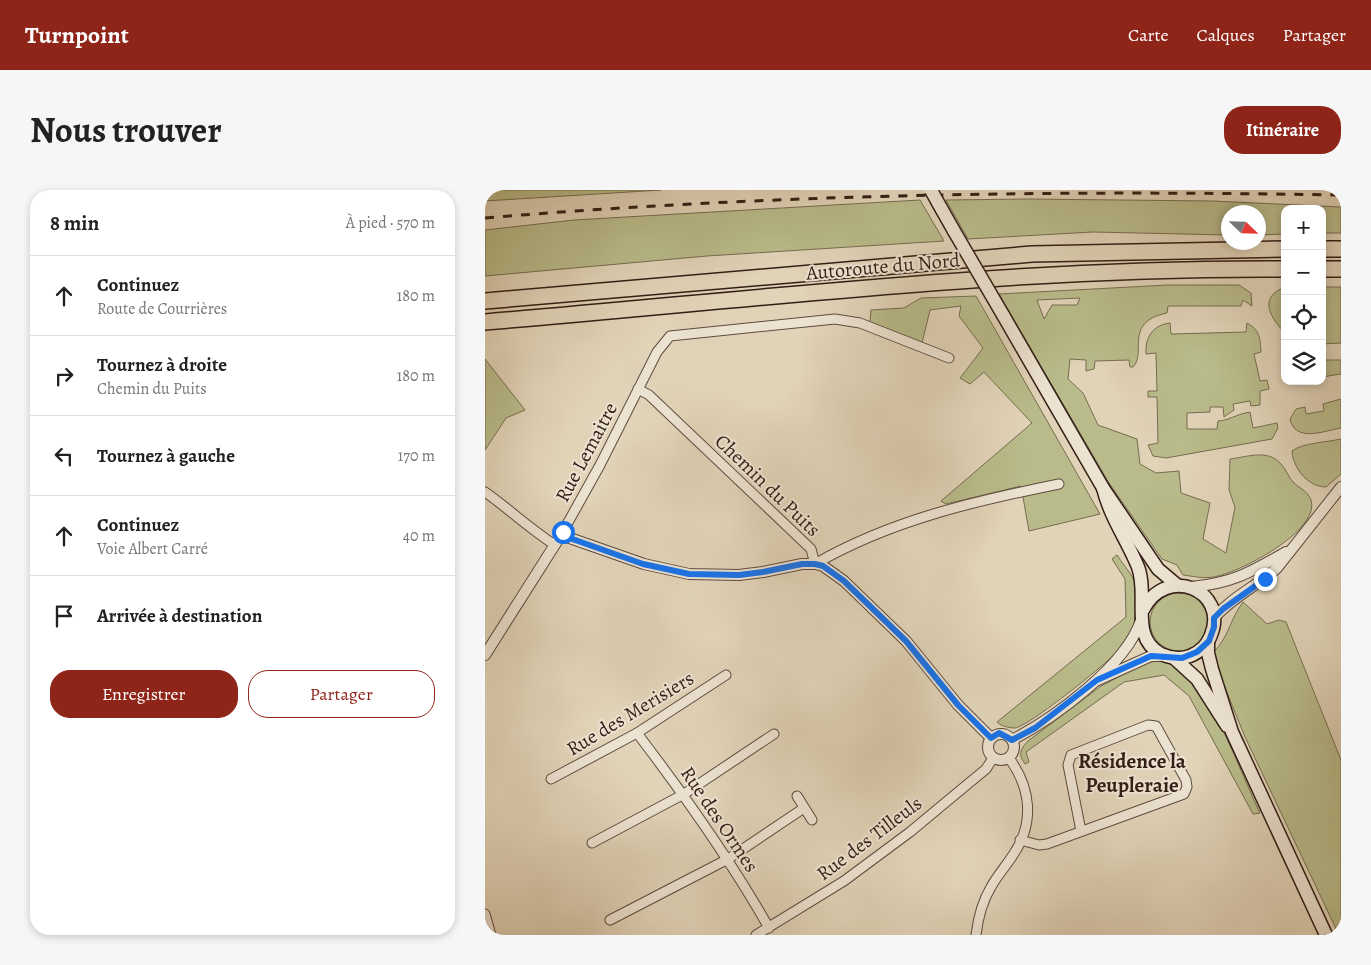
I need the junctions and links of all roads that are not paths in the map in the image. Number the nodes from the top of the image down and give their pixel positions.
1 (931, 190) edge
2 (1281, 249) edge
3 (1326, 249) edge
4 (1341, 249) edge
5 (1281, 269) edge
6 (1326, 269) edge
7 (1341, 269) edge
8 (485, 290) edge
9 (606, 290) junction
10 (786, 295) junction
11 (485, 301) edge
12 (485, 322) edge
13 (485, 331) edge
14 (949, 358) dead end
15 (638, 389) junction
16 (1059, 484) dead end
17 (1341, 487) edge
18 (1103, 488) junction
19 (485, 492) edge
20 (561, 535) junction
21 (555, 545) junction
22 (1289, 550) junction
23 (815, 564) junction
24 (1177, 585) junction
25 (1191, 587) junction
26 (1142, 615) junction
27 (1214, 618) junction
28 (1209, 641) junction
29 (485, 655) edge
30 (1170, 657) junction
31 (726, 675) dead end
32 (1097, 680) junction
33 (1232, 732) junction
34 (637, 733) junction
35 (774, 734) dead end
36 (991, 738) junction
37 (1012, 740) junction
38 (993, 758) junction
39 (1009, 758) junction
40 (551, 779) dead end
41 (684, 794) junction
42 (797, 796) dead end
43 (805, 808) junction
44 (812, 820) dead end
45 (1081, 831) junction
46 (1021, 840) junction
47 (593, 843) dead end
48 (728, 859) junction
49 (485, 914) edge
50 (610, 920) dead end
51 (769, 928) junction
52 (491, 935) edge
53 (757, 935) edge
54 (976, 935) edge
55 (1326, 935) edge

1 - 18 main road, bridge
2 - 9 highway, Autoroute du Nord
3 - 4 highway
5 - 10 highway, Autoroute du Nord
6 - 7 highway
8 - 9 highway
9 - 11 highway, Autoroute du Nord
10 - 12 highway, Autoroute du Nord
10 - 13 highway
14 - 15 street, Rue Lemaitre
15 - 20 street, Rue Lemaitre
15 - 23 street, Chemin du Puits
16 - 23 street
17 - 22 street
18 - 24 main road
18 - 26 main road
19 - 21 street
20 - 21 street, Rue Lemaitre
20 - 23 street
21 - 29 street, Rue Lemaitre
22 - 25 street
22 - 27 street
23 - 36 street, Chemin du Puits
24 - 25 main road
24 - 26 main road
25 - 27 main road
26 - 30 main road
26 - 32 street
27 - 28 main road
28 - 30 main road
28 - 33 main road
30 - 32 street
30 - 33 main road
31 - 34 street, Rue des Merisiers
32 - 37 street
33 - 55 main road
34 - 40 street, Rue des Merisiers
34 - 41 street, Rue des Ormes
35 - 41 street
36 - 37 street
36 - 38 street
37 - 39 street
38 - 39 street
38 - 51 street, Rue des Tilleuls
39 - 46 street
41 - 47 street
41 - 48 street, Rue des Ormes
42 - 43 street
43 - 44 street
43 - 48 street
45 - 45 street
45 - 46 street
46 - 54 street
48 - 50 street
48 - 51 street, Rue des Ormes
49 - 52 street
51 - 53 street, Rue des Tilleuls

